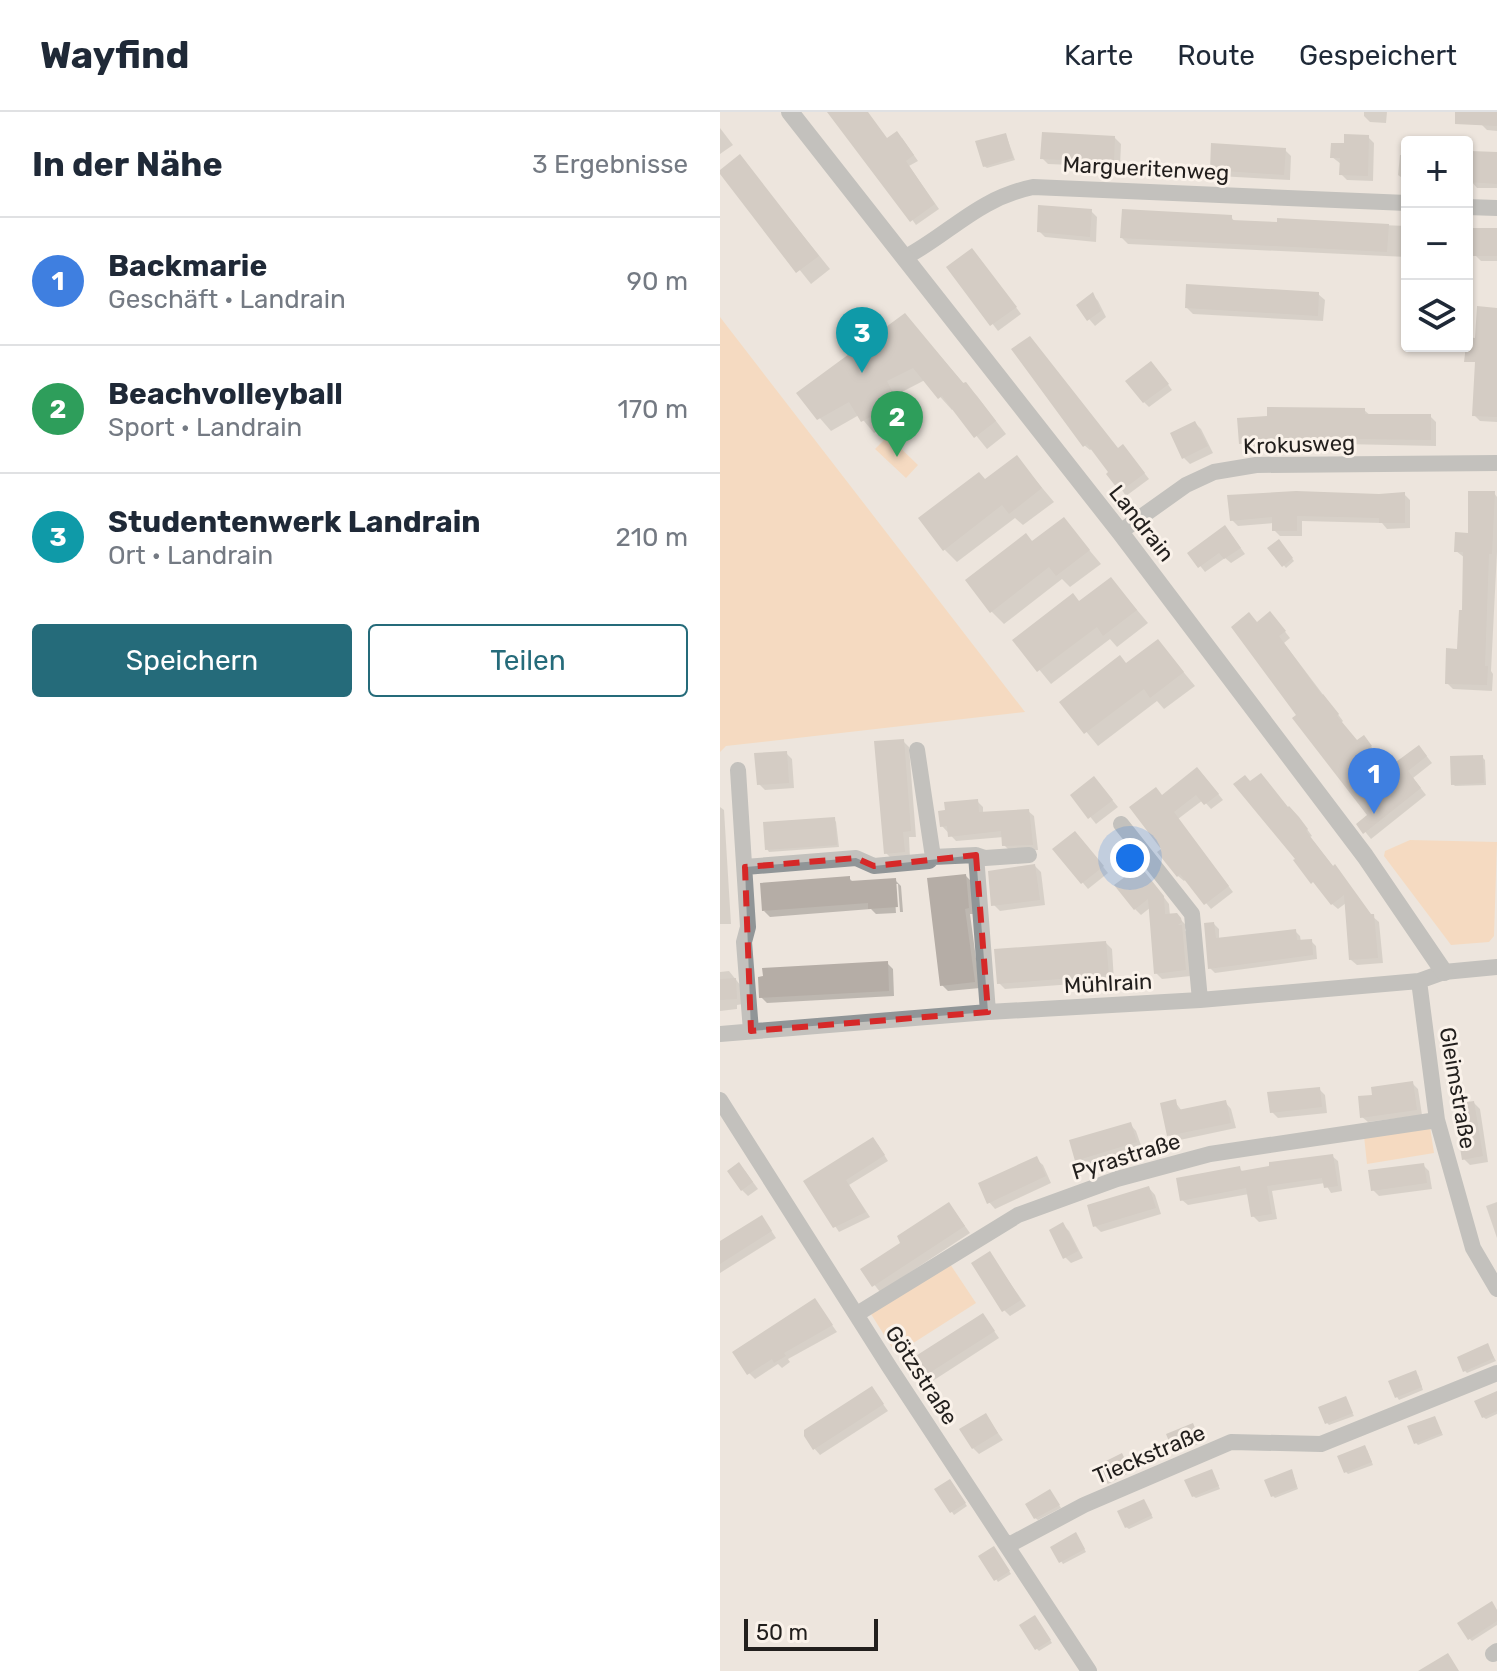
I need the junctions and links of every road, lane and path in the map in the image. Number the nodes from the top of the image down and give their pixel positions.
1 (790, 112) edge
2 (1401, 203) edge
3 (1473, 207) edge
4 (1497, 208) edge
5 (904, 258) junction
6 (1497, 463) edge
7 (1120, 532) junction
8 (917, 750) dead end
9 (738, 770) dead end
10 (1121, 824) dead end
11 (976, 855) junction
12 (1029, 855) dead end
13 (933, 857) junction
14 (745, 867) junction
15 (1497, 967) edge
16 (1444, 972) junction
17 (1419, 981) junction
18 (1200, 1000) junction
19 (988, 1012) junction
20 (751, 1031) junction
21 (720, 1034) edge
22 (720, 1100) edge
23 (1437, 1120) junction
24 (1497, 1289) edge
25 (857, 1314) junction
26 (1497, 1373) edge
27 (1007, 1546) junction
28 (1089, 1671) edge

1 - 5 street, Landrain
2 - 5 street, Margueritenweg
3 - 4 street
5 - 7 street, Landrain
6 - 7 street, Krokusweg
7 - 16 street, Landrain
8 - 13 street
9 - 14 street
10 - 18 street
11 - 12 street
11 - 13 street
11 - 19 street
13 - 14 street
14 - 20 street
15 - 16 street, Mühlrain
16 - 17 street, Mühlrain
17 - 18 street, Mühlrain
17 - 23 street, Gleimstraße
18 - 19 street, Mühlrain
19 - 20 street, Mühlrain
20 - 21 street, Mühlrain
22 - 25 street, Götzstraße
23 - 24 street, Gleimstraße
23 - 25 street, Pyrastraße
25 - 27 street, Götzstraße
26 - 27 street, Tieckstraße
27 - 28 street, Götzstraße

